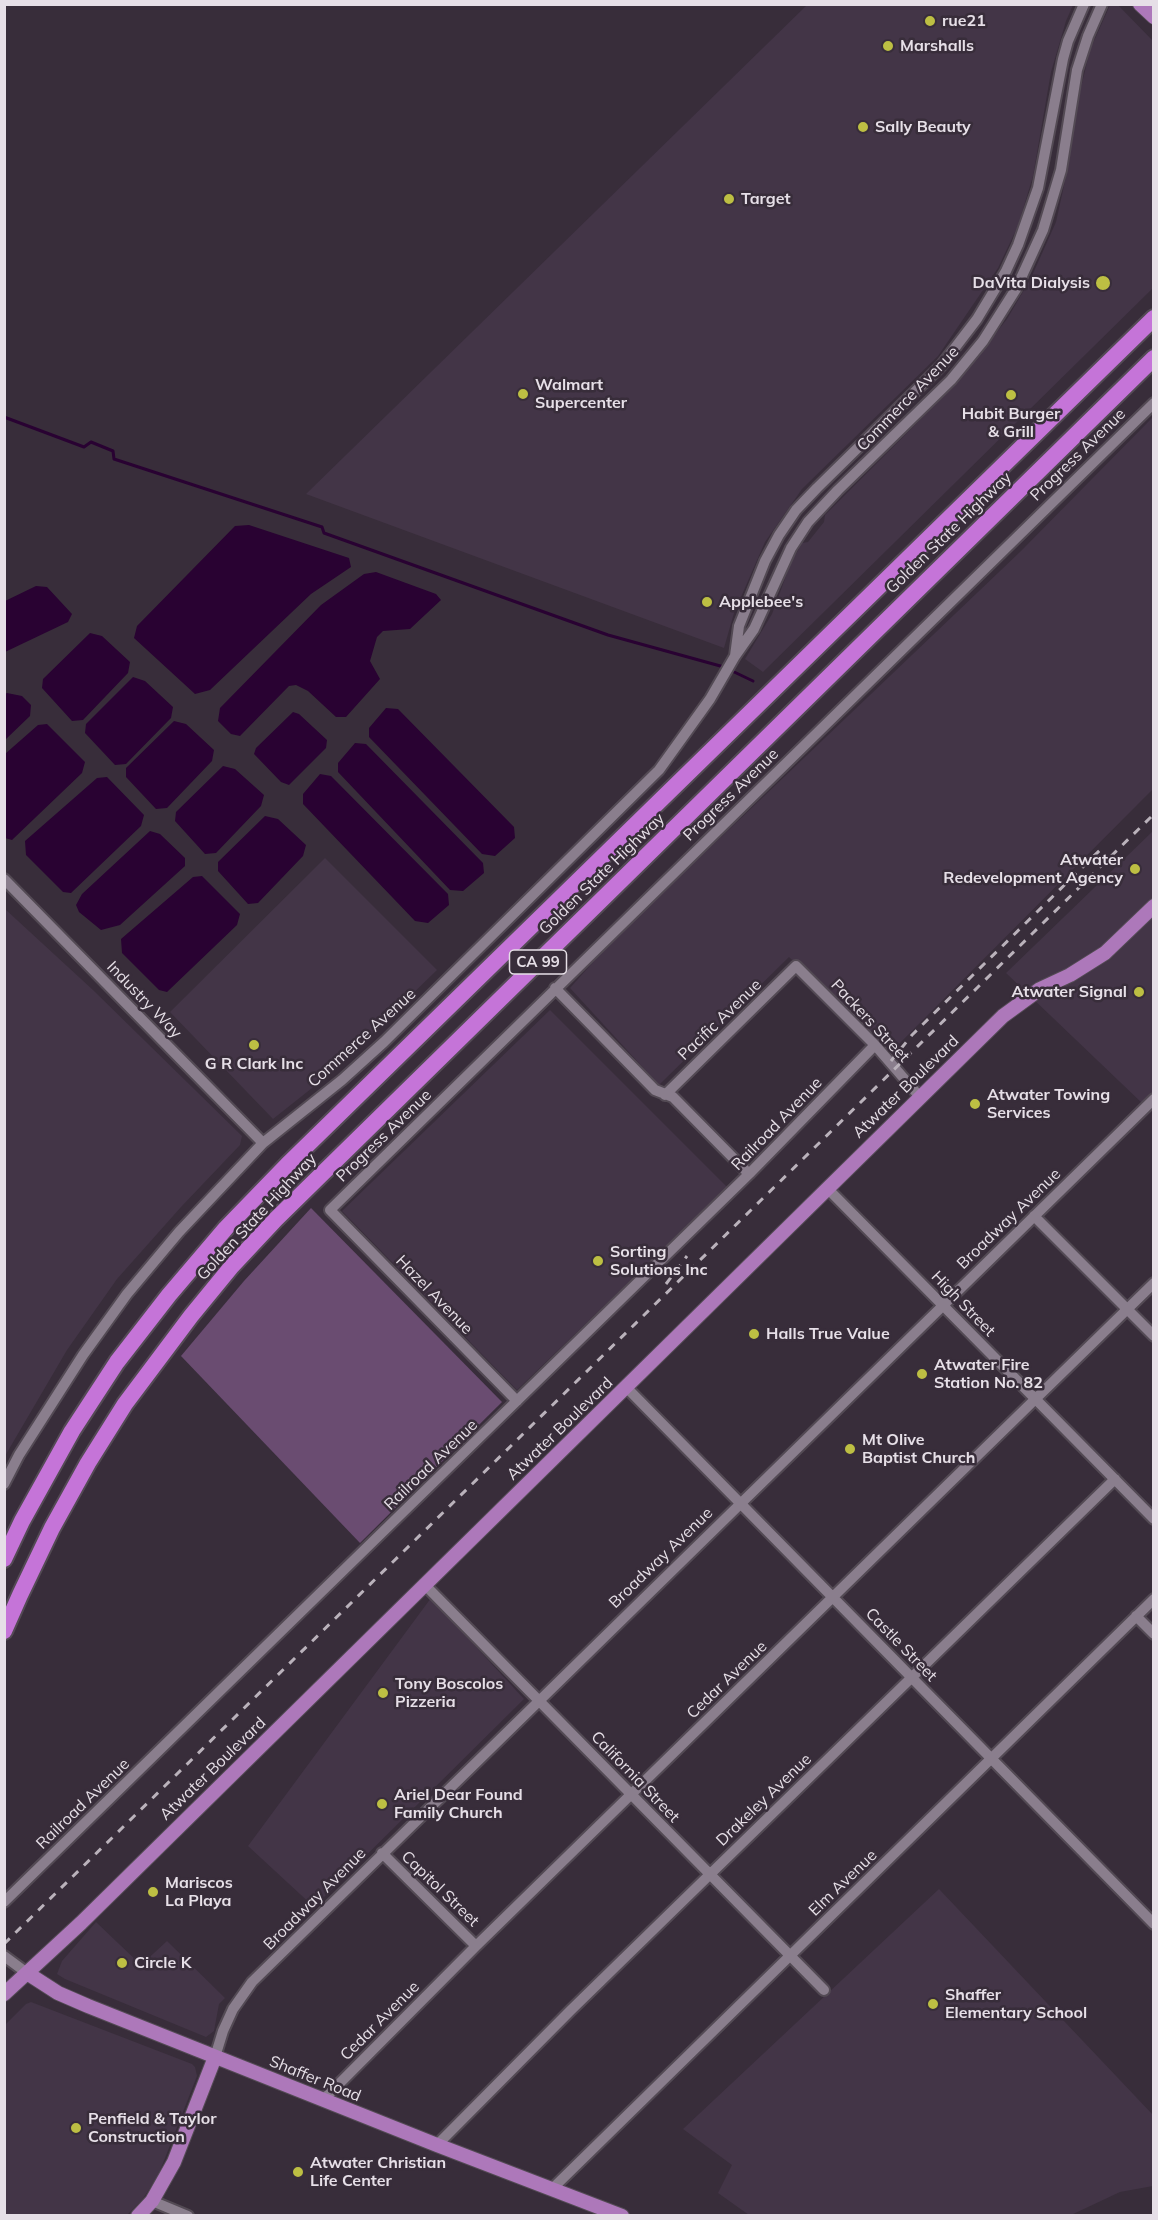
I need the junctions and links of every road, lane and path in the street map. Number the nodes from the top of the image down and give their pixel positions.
1 (1084, 4) edge
2 (1102, 4) edge
3 (1140, 4) edge
4 (1154, 17) edge
5 (1154, 318) edge
6 (1154, 358) edge
7 (1154, 403) edge
8 (735, 656) junction
9 (4, 879) edge
10 (1154, 906) edge
11 (796, 966) joint
12 (555, 988) junction
13 (875, 1045) junction
14 (665, 1095) junction
15 (920, 1097) junction
16 (1154, 1099) edge
17 (263, 1143) junction
18 (749, 1174) junction
19 (827, 1188) junction
20 (330, 1210) joint
21 (1034, 1216) junction
22 (1154, 1283) edge
23 (943, 1304) junction
24 (1127, 1309) junction
25 (1154, 1336) edge
26 (626, 1388) junction
27 (1035, 1399) junction
28 (517, 1401) junction
29 (1115, 1479) junction
30 (4, 1484) edge
31 (740, 1503) junction
32 (1154, 1519) edge
33 (4, 1559) edge
34 (424, 1585) junction
35 (833, 1597) junction
36 (1154, 1599) edge
37 (1136, 1616) junction
38 (4, 1631) edge
39 (1154, 1634) edge
40 (912, 1677) junction
41 (539, 1700) junction
42 (991, 1758) junction
43 (631, 1794) junction
44 (382, 1854) junction
45 (710, 1875) junction
46 (4, 1902) edge
47 (1154, 1924) edge
48 (476, 1946) junction
49 (790, 1955) junction
50 (4, 1956) edge
51 (27, 1973) junction
52 (824, 1990) dead end
53 (4, 1994) edge
54 (215, 2057) junction
55 (323, 2100) junction
56 (437, 2145) junction
57 (553, 2188) junction
58 (152, 2201) junction
59 (138, 2216) edge
60 (188, 2216) edge
61 (622, 2216) edge

1 - 8 street, Commerce Avenue
2 - 8 street, Commerce Avenue
3 - 4 main road
5 - 33 highway, Golden State Highway / CA 99
6 - 38 highway, Golden State Highway / CA 99
7 - 12 street, Progress Avenue
8 - 17 street, Commerce Avenue
9 - 17 street, Industry Way
10 - 15 main road, Atwater Boulevard
11 - 13 street, Packers Street
11 - 14 street, Pacific Avenue
12 - 14 street
12 - 20 street, Progress Avenue
13 - 15 street, Packers Street
13 - 18 street, Railroad Avenue
14 - 18 street
15 - 19 main road, Atwater Boulevard
16 - 21 street, Broadway Avenue
17 - 30 street, Commerce Avenue
18 - 28 street, Railroad Avenue
19 - 23 street, High Street
19 - 26 main road, Atwater Boulevard
20 - 28 street, Hazel Avenue
21 - 23 street, Broadway Avenue
21 - 24 street
22 - 24 street, Cedar Avenue
23 - 27 street, High Street
23 - 31 street, Broadway Avenue
24 - 25 street
24 - 27 street, Cedar Avenue
26 - 31 street, Castle Street
26 - 34 main road, Atwater Boulevard
27 - 29 street, High Street
27 - 35 street, Cedar Avenue
28 - 46 street, Railroad Avenue
29 - 32 street, High Street
29 - 40 street, Drakeley Avenue
31 - 35 street, Castle Street
31 - 41 street, Broadway Avenue
34 - 41 street, California Street
34 - 51 main road, Atwater Boulevard
35 - 40 street, Castle Street
35 - 43 street, Cedar Avenue
36 - 37 street, Elm Avenue
37 - 39 street
37 - 42 street, Elm Avenue
40 - 42 street, Castle Street
40 - 45 street, Drakeley Avenue
41 - 43 street, California Street
41 - 44 street, Broadway Avenue
42 - 47 street, Castle Street
42 - 49 street, Elm Avenue
43 - 45 street, California Street
43 - 48 street, Cedar Avenue
44 - 48 street, Capitol Street
44 - 54 street, Broadway Avenue
45 - 49 street, California Street
45 - 56 street, Drakeley Avenue
48 - 55 street, Cedar Avenue
49 - 52 street, California Street
49 - 57 street, Elm Avenue
50 - 51 street, Shaffer Road
51 - 53 main road, Atwater Boulevard
51 - 54 main road, Shaffer Road
54 - 55 main road, Shaffer Road
54 - 58 main road
55 - 56 main road, Shaffer Road
56 - 57 main road, Shaffer Road
57 - 61 main road, Shaffer Road
58 - 59 main road
58 - 60 street

